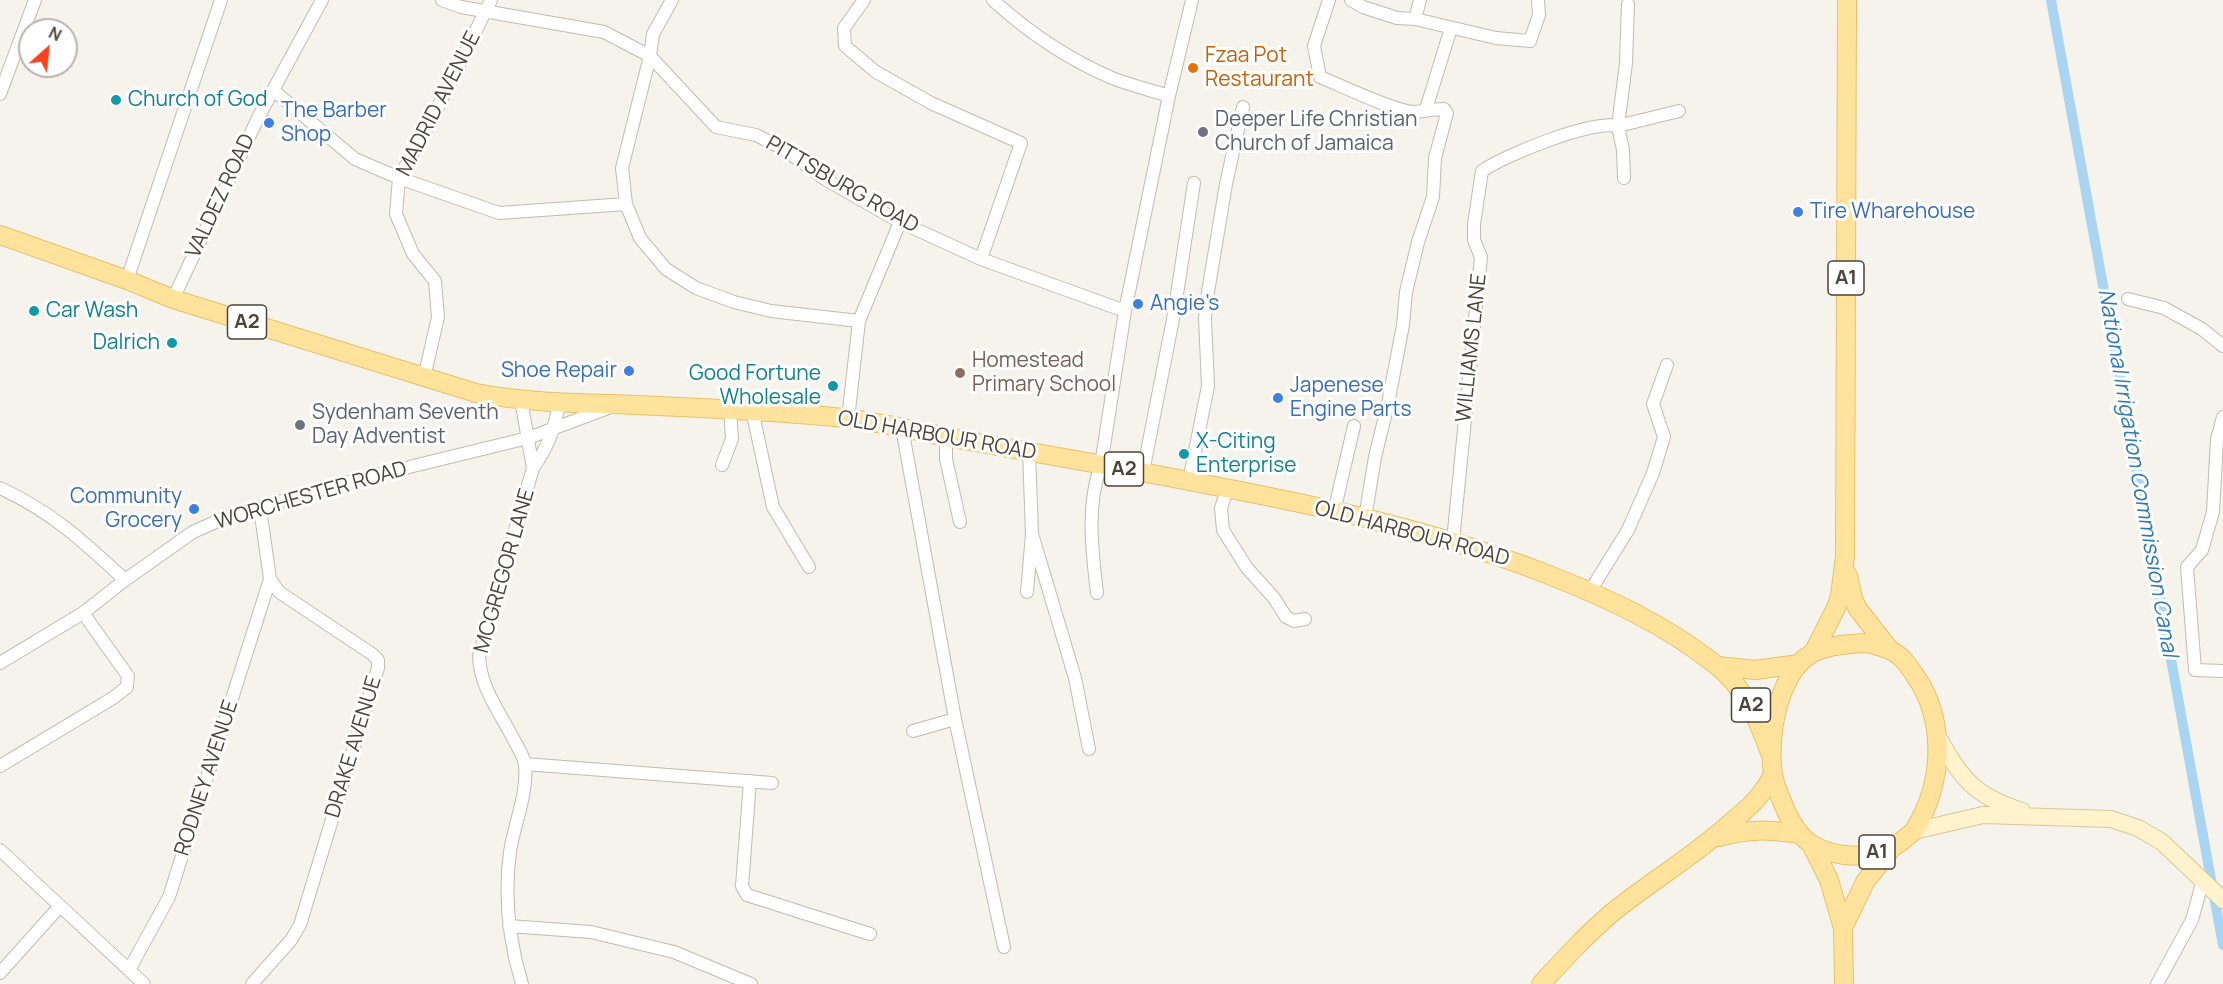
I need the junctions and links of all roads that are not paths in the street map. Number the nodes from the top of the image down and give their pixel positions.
1 (34, 0) edge
2 (221, 0) edge
3 (322, 0) edge
4 (442, 0) edge
5 (672, 0) edge
6 (864, 0) edge
7 (993, 0) edge
8 (1192, 0) edge
9 (1329, 0) edge
10 (1351, 0) edge
11 (1420, 0) edge
12 (1538, 0) edge
13 (1847, 0) edge
14 (1628, 4) dead end
15 (488, 6) edge
16 (1415, 19) junction
17 (1451, 28) junction
18 (650, 56) junction
19 (273, 90) junction
20 (0, 94) edge
21 (1169, 96) junction
22 (1243, 107) dead end
23 (1426, 109) junction
24 (1679, 111) dead end
25 (1618, 126) junction
26 (399, 177) junction
27 (1624, 178) dead end
28 (1194, 183) dead end
29 (626, 204) junction
30 (900, 222) junction
31 (0, 235) edge
32 (981, 259) junction
33 (127, 280) junction
34 (173, 299) junction
35 (2128, 299) dead end
36 (1125, 311) junction
37 (859, 321) junction
38 (2223, 346) edge
39 (1667, 365) dead end
40 (424, 378) junction
41 (521, 400) junction
42 (559, 403) junction
43 (618, 405) junction
44 (730, 409) junction
45 (752, 410) junction
46 (2223, 417) edge
47 (848, 419) junction
48 (1354, 426) dead end
49 (902, 428) junction
50 (555, 429) junction
51 (946, 437) junction
52 (528, 438) junction
53 (1029, 451) junction
54 (722, 465) dead end
55 (1101, 465) junction
56 (533, 468) junction
57 (1143, 472) junction
58 (1189, 482) junction
59 (0, 488) edge
60 (1227, 490) junction
61 (260, 508) junction
62 (1334, 512) junction
63 (1365, 518) junction
64 (960, 522) dead end
65 (1032, 534) junction
66 (1453, 542) junction
67 (1845, 556) junction
68 (809, 567) dead end
69 (270, 579) junction
70 (125, 580) junction
71 (1590, 591) junction
72 (1027, 592) dead end
73 (1097, 593) dead end
74 (83, 613) junction
75 (1305, 619) dead end
76 (1890, 650) junction
77 (1806, 659) junction
78 (0, 663) edge
79 (1718, 666) junction
80 (2223, 671) edge
81 (955, 719) junction
82 (913, 730) dead end
83 (1938, 737) junction
84 (1089, 749) dead end
85 (1770, 753) junction
86 (525, 764) junction
87 (0, 766) edge
88 (1773, 775) junction
89 (750, 781) junction
90 (772, 783) dead end
91 (2037, 816) junction
92 (1914, 831) junction
93 (1713, 839) junction
94 (1806, 839) junction
95 (1892, 848) junction
96 (0, 850) edge
97 (2201, 878) junction
98 (2220, 897) edge
99 (60, 906) junction
100 (509, 926) junction
101 (1843, 928) junction
102 (870, 934) dead end
103 (1004, 947) dead end
104 (129, 970) junction
105 (0, 973) edge
106 (144, 984) edge
107 (252, 984) edge
108 (522, 984) edge
109 (751, 984) edge
110 (1541, 984) edge
111 (1844, 984) edge
112 (2157, 984) edge

1 - 20 street
2 - 33 street
3 - 19 street, VALDEZ ROAD
4 - 15 street, PITTSBURG ROAD
5 - 18 street
6 - 32 street
7 - 21 street
8 - 21 street
9 - 23 street
10 - 16 street
11 - 16 street
12 - 17 street
13 - 67 main road, A1
14 - 25 street
15 - 18 street, PITTSBURG ROAD
15 - 26 street, MADRID AVENUE
16 - 17 street
17 - 23 street
18 - 29 street
18 - 30 street, PITTSBURG ROAD
19 - 26 street
19 - 34 street, VALDEZ ROAD
21 - 36 street
22 - 58 street
23 - 63 street
24 - 25 street
25 - 27 street
25 - 66 street, WILLIAMS LANE
26 - 29 street
26 - 40 street, MADRID AVENUE
28 - 57 street
29 - 37 street
30 - 32 street, PITTSBURG ROAD
30 - 37 street
31 - 33 main road, OLD HARBOUR ROAD / A2
32 - 36 street, PITTSBURG ROAD
33 - 34 main road, OLD HARBOUR ROAD / A2
34 - 40 main road, OLD HARBOUR ROAD / A2
35 - 38 street
36 - 55 street
37 - 47 street
39 - 71 street
40 - 41 main road, OLD HARBOUR ROAD / A2
41 - 42 main road, OLD HARBOUR ROAD / A2
41 - 52 street, MCGREGOR LANE
42 - 43 main road, OLD HARBOUR ROAD / A2
42 - 50 street, MCGREGOR LANE
43 - 44 main road, OLD HARBOUR ROAD / A2
43 - 50 street, WORCHESTER ROAD
44 - 45 main road, OLD HARBOUR ROAD / A2
44 - 54 street
45 - 47 main road, OLD HARBOUR ROAD / A2
45 - 68 street
46 - 80 street
47 - 49 main road, OLD HARBOUR ROAD / A2
48 - 62 street
49 - 51 main road, OLD HARBOUR ROAD / A2
49 - 81 street
50 - 52 street, WORCHESTER ROAD
50 - 56 street, MCGREGOR LANE
51 - 53 main road, OLD HARBOUR ROAD / A2
51 - 64 street
52 - 56 street, MCGREGOR LANE
52 - 61 street, WORCHESTER ROAD
53 - 55 main road, OLD HARBOUR ROAD / A2
53 - 65 street
55 - 57 main road, OLD HARBOUR ROAD / A2
55 - 73 street
56 - 86 street, MCGREGOR LANE
57 - 58 main road, OLD HARBOUR ROAD / A2
58 - 60 main road, OLD HARBOUR ROAD / A2
59 - 70 street
60 - 62 main road, OLD HARBOUR ROAD / A2
60 - 75 street
61 - 69 street
61 - 70 street, WORCHESTER ROAD
62 - 63 main road, OLD HARBOUR ROAD / A2
63 - 66 main road, OLD HARBOUR ROAD / A2
65 - 72 street
65 - 84 street
66 - 71 main road, OLD HARBOUR ROAD / A2
67 - 76 main road, A1
67 - 77 main road, A1
69 - 104 street, RODNEY AVENUE
69 - 107 street, DRAKE AVENUE
70 - 74 street, WORCHESTER ROAD
71 - 79 main road, OLD HARBOUR ROAD / A2
74 - 78 street, WORCHESTER ROAD
74 - 87 street
76 - 77 main road, A1
76 - 83 main road, A1
77 - 79 main road, OLD HARBOUR ROAD / A2
77 - 85 main road, A1
79 - 85 main road, OLD HARBOUR ROAD / A2
81 - 82 street
81 - 103 street
83 - 91 main road
83 - 92 main road, A1
85 - 88 main road, A1
86 - 89 street
86 - 100 street
88 - 93 main road
88 - 94 main road, A1
89 - 90 street
89 - 102 street
91 - 92 main road
91 - 97 main road
92 - 95 main road, A1
93 - 94 main road
93 - 110 main road
94 - 95 main road, A1
94 - 101 main road, A1
95 - 101 main road, A1
96 - 99 street
97 - 98 main road
97 - 112 street
99 - 104 street
99 - 105 street
100 - 108 street
100 - 109 street
101 - 111 main road, A1
104 - 106 street

